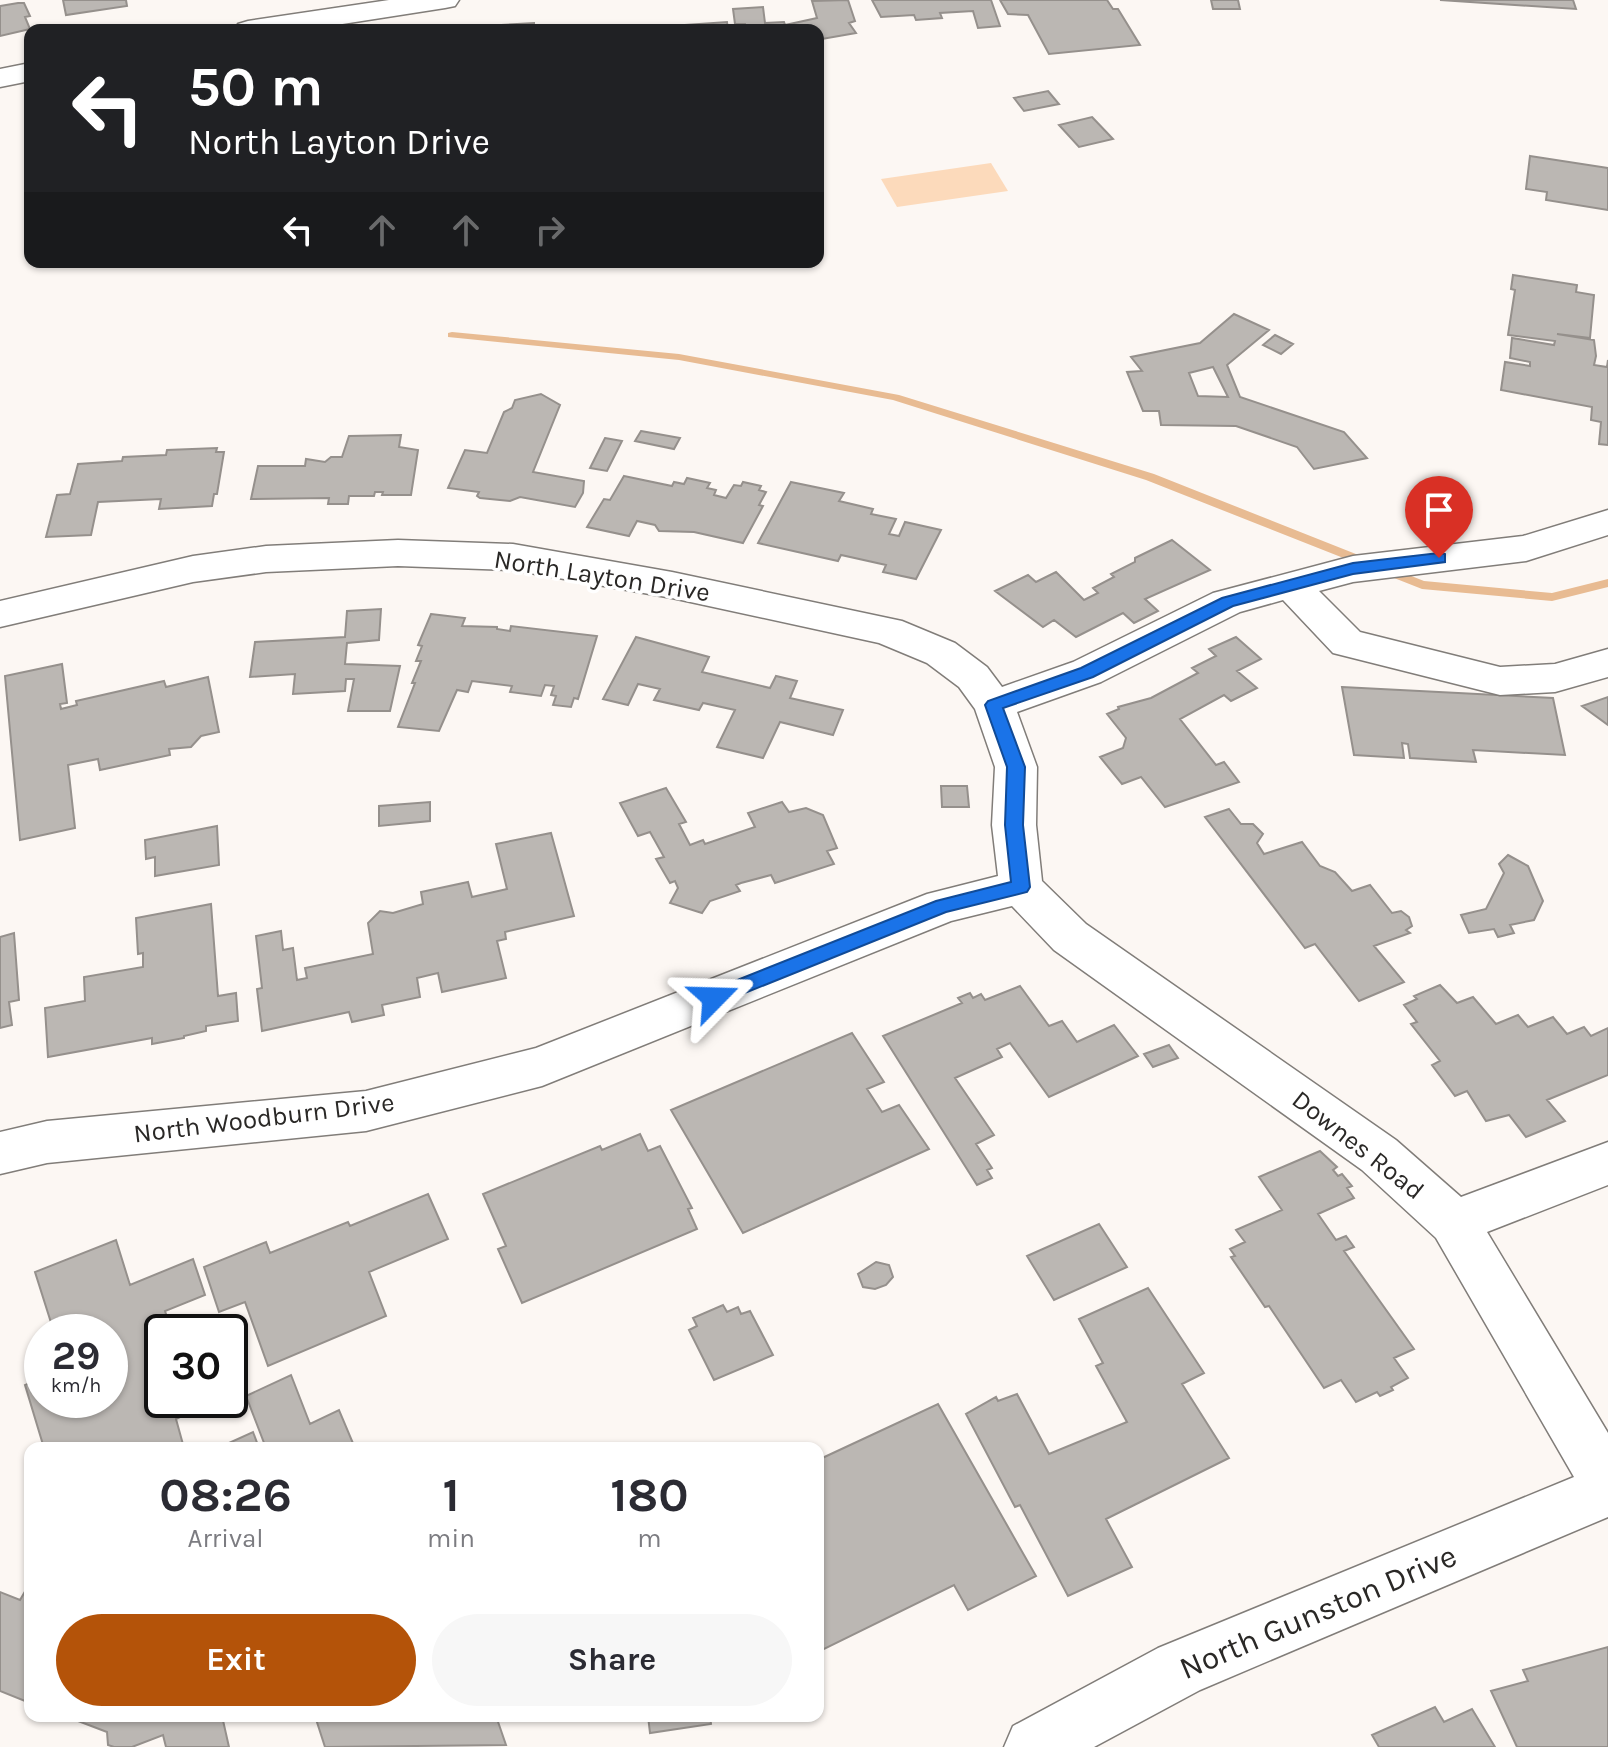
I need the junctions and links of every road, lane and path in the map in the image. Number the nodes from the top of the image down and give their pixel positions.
1 (445, 0) edge
2 (287, 24) edge
3 (24, 73) edge
4 (0, 78) edge
5 (1608, 522) edge
6 (1291, 585) junction
7 (0, 614) edge
8 (1608, 663) edge
9 (994, 705) junction
10 (1021, 887) junction
11 (0, 1153) edge
12 (1608, 1163) edge
13 (1454, 1222) junction
14 (1608, 1484) edge
15 (1608, 1490) edge
16 (1034, 1747) edge

1 - 2 street
3 - 4 street
5 - 6 street
6 - 8 street
6 - 9 street
7 - 9 street, North Layton Drive
9 - 10 street, North Layton Drive
10 - 11 street, North Woodburn Drive
10 - 13 street, Downes Road
12 - 13 street
13 - 14 street, Downes Road
15 - 16 street, North Gunston Drive

